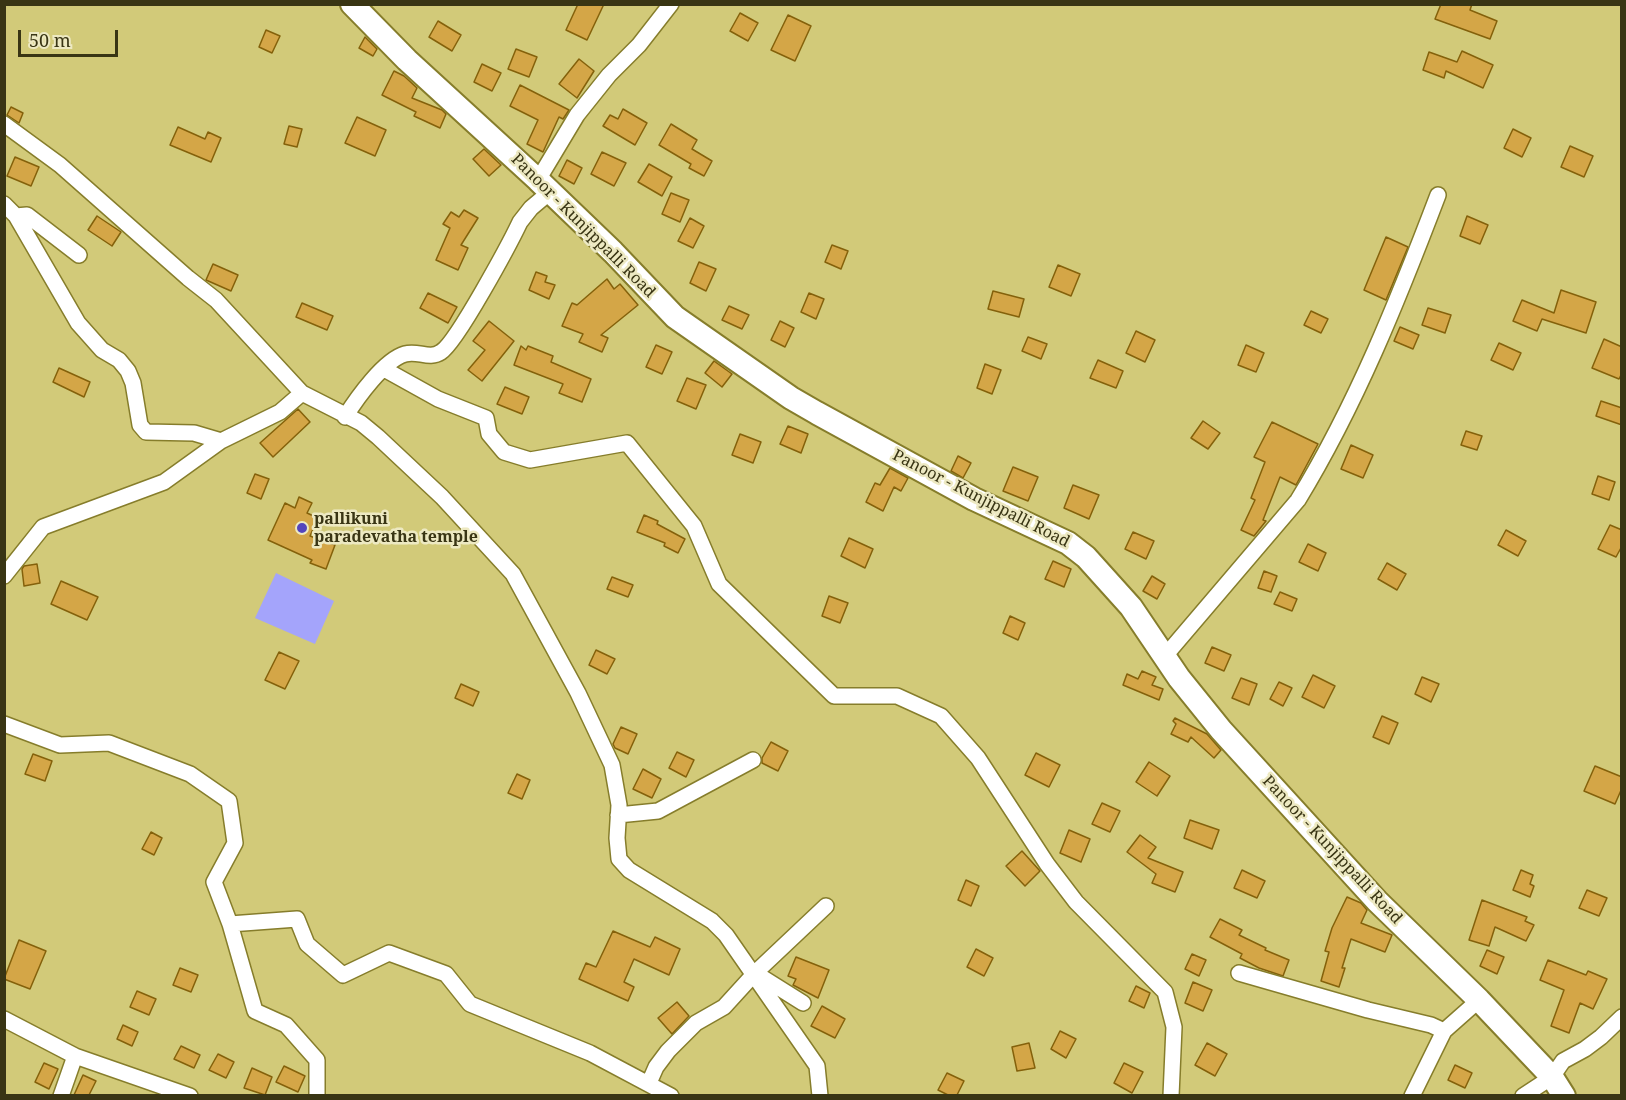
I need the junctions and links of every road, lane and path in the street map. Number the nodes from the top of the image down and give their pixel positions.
1 (352, 4) edge
2 (671, 4) edge
3 (4, 124) edge
4 (544, 186) junction
5 (1438, 195) dead end
6 (4, 204) edge
7 (16, 216) junction
8 (80, 255) dead end
9 (384, 369) junction
10 (302, 393) junction
11 (345, 417) junction
12 (221, 441) junction
13 (4, 576) edge
14 (1165, 656) junction
15 (4, 724) edge
16 (753, 760) dead end
17 (618, 815) junction
18 (826, 906) dead end
19 (230, 924) junction
20 (754, 973) junction
21 (1239, 973) dead end
22 (1479, 1000) junction
23 (803, 1003) dead end
24 (1622, 1017) edge
25 (4, 1019) edge
26 (1444, 1031) junction
27 (75, 1056) junction
28 (649, 1083) junction
29 (1558, 1086) edge
30 (61, 1095) edge
31 (190, 1095) edge
32 (317, 1095) edge
33 (671, 1095) edge
34 (820, 1095) edge
35 (1171, 1095) edge
36 (1412, 1095) edge
37 (1524, 1095) edge

1 - 4 main road, Panoor - Kunjippalli Road
2 - 4 street
3 - 10 street
4 - 9 street
4 - 14 main road, Panoor - Kunjippalli Road
5 - 14 street
6 - 7 street
7 - 8 street
7 - 12 street
9 - 11 street
9 - 35 street
10 - 11 street
10 - 12 street
11 - 17 street
12 - 13 street
14 - 22 main road, Panoor - Kunjippalli Road
15 - 19 street
16 - 17 street
17 - 20 street
18 - 20 street
19 - 28 street
19 - 32 street
20 - 23 street
20 - 28 street
20 - 34 street
21 - 26 street
22 - 26 street
22 - 29 main road, Panoor - Kunjippalli Road
24 - 29 street
25 - 27 street
26 - 36 street
27 - 30 street
27 - 31 street
28 - 33 street
29 - 37 street

